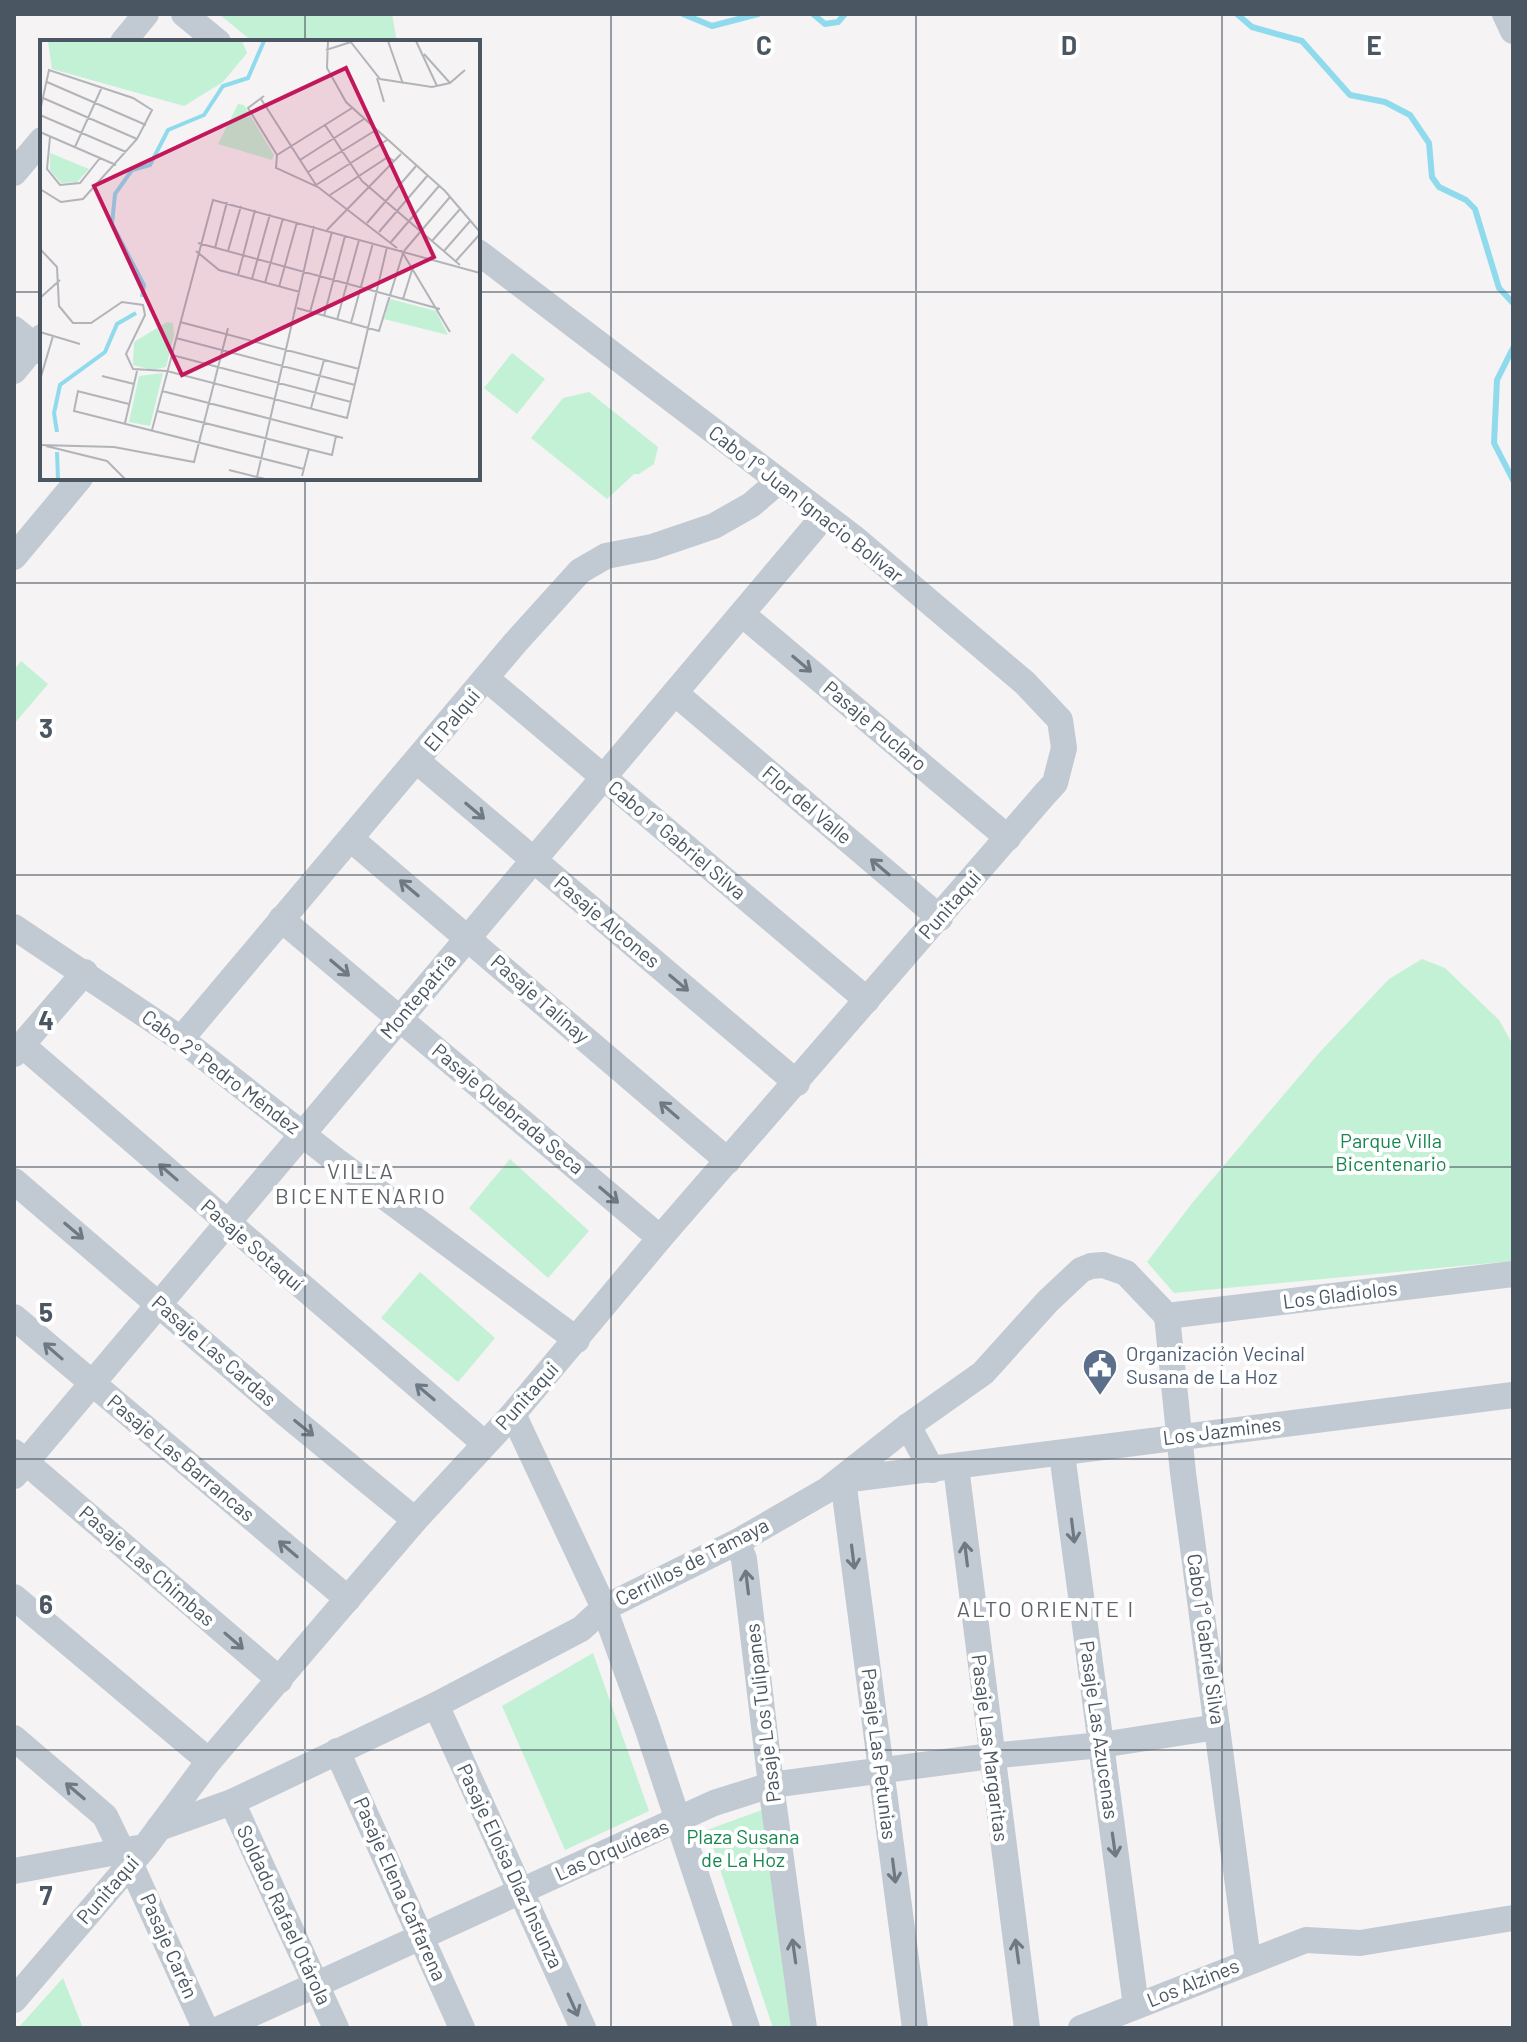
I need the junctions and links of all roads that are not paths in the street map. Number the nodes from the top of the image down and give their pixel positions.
1 (146, 14) edge
2 (184, 14) edge
3 (1505, 14) edge
4 (1513, 31) edge
5 (125, 40) edge
6 (216, 40) edge
7 (40, 142) edge
8 (14, 173) edge
9 (480, 254) edge
10 (14, 329) edge
11 (40, 345) edge
12 (14, 371) edge
13 (78, 480) edge
14 (779, 481) junction
15 (824, 516) junction
16 (14, 557) edge
17 (742, 614) junction
18 (487, 679) junction
19 (675, 693) junction
20 (417, 761) junction
21 (603, 777) junction
22 (1044, 795) joint
23 (1008, 838) junction
24 (351, 839) junction
25 (534, 860) junction
26 (940, 918) junction
27 (281, 919) junction
28 (14, 927) edge
29 (468, 937) junction
30 (85, 972) junction
31 (867, 1000) junction
32 (400, 1018) junction
33 (181, 1039) junction
34 (18, 1050) edge
35 (797, 1083) junction
36 (303, 1134) junction
37 (728, 1161) junction
38 (14, 1181) edge
39 (227, 1223) junction
40 (660, 1238) junction
41 (1513, 1274) edge
42 (160, 1304) junction
43 (1167, 1316) junction
44 (14, 1317) edge
45 (577, 1340) junction
46 (93, 1383) junction
47 (1513, 1395) edge
48 (513, 1414) junction
49 (908, 1426) junction
50 (1179, 1436) junction
51 (484, 1443) junction
52 (1062, 1454) junction
53 (18, 1464) edge
54 (944, 1468) junction
55 (843, 1480) junction
56 (415, 1520) junction
57 (737, 1542) junction
58 (14, 1597) edge
59 (348, 1599) junction
60 (604, 1608) junction
61 (280, 1680) junction
62 (436, 1705) junction
63 (1217, 1727) junction
64 (14, 1738) edge
65 (1101, 1745) junction
66 (337, 1751) junction
67 (991, 1756) junction
68 (209, 1761) junction
69 (881, 1770) junction
70 (771, 1785) junction
71 (232, 1802) junction
72 (678, 1821) junction
73 (139, 1848) junction
74 (14, 1871) edge
75 (521, 1891) junction
76 (1513, 1918) edge
77 (421, 1938) junction
78 (1248, 1960) junction
79 (316, 1984) junction
80 (14, 2000) edge
81 (1136, 2006) junction
82 (205, 2028) edge
83 (221, 2028) edge
84 (336, 2028) edge
85 (462, 2028) edge
86 (583, 2028) edge
87 (747, 2028) edge
88 (804, 2028) edge
89 (915, 2028) edge
90 (1027, 2028) edge
91 (1081, 2028) edge

1 - 5 street
2 - 6 street
3 - 4 street
7 - 8 street
9 - 14 street, Cabo 1° Juan Ignacio Bolívar
10 - 11 street
11 - 12 street
13 - 16 street
14 - 15 street, Cabo 1° Juan Ignacio Bolívar
14 - 18 street, El Palqui
15 - 17 street, Montepatria
15 - 22 street, Cabo 1° Juan Ignacio Bolívar
17 - 19 street, Montepatria
17 -> 23 street, Pasaje Puclaro
18 - 20 street, El Palqui
18 - 21 street, Cabo 1° Gabriel Silva
19 - 21 street, Montepatria
26 -> 19 street, Flor del Valle
20 - 24 street, El Palqui
20 -> 25 street, Pasaje Alcones
21 - 25 street, Montepatria
21 - 31 street, Cabo 1° Gabriel Silva
22 - 23 street, Punitaqui
23 - 26 street, Punitaqui
24 - 27 street, El Palqui
29 -> 24 street, Pasaje Talinay
25 - 29 street, Montepatria
25 -> 35 street, Pasaje Alcones
26 - 31 street, Punitaqui
27 -> 32 street, Pasaje Quebrada Seca
27 - 33 street, El Palqui
28 - 30 street, Cabo 2° Pedro Méndez
29 - 32 street, Montepatria
37 -> 29 street, Pasaje Talinay
30 - 33 street, Cabo 2° Pedro Méndez
30 - 34 street
31 - 35 street, Punitaqui
32 - 36 street, Montepatria
32 -> 40 street, Pasaje Quebrada Seca
33 - 36 street, Cabo 2° Pedro Méndez
39 -> 34 street, Pasaje Sotaquí
35 - 37 street, Punitaqui
36 - 39 street, Montepatria
36 - 45 street, Cabo 2° Pedro Méndez
37 - 40 street, Punitaqui
38 -> 42 street, Pasaje Las Cardas
39 - 42 street, Montepatria
51 -> 39 street, Pasaje Sotaquí
40 - 45 street, Punitaqui
41 - 43 street, Los Gladiolos
42 - 46 street, Montepatria
42 -> 56 street, Pasaje Las Cardas
43 - 49 street, Cerrillos de Tamaya
43 - 50 street, Cabo 1° Gabriel Silva
46 -> 44 street, Pasaje Las Barrancas
45 - 48 street, Punitaqui
46 - 53 street, Montepatria
59 -> 46 street, Pasaje Las Barrancas
47 - 50 street, Los Jazmines
48 - 51 street, Punitaqui
48 - 60 street
49 - 54 street
49 - 55 street, Cerrillos de Tamaya
50 - 52 street, Los Jazmines
50 - 63 street, Cabo 1° Gabriel Silva
51 - 56 street, Punitaqui
52 - 54 street, Los Jazmines
52 -> 65 street, Pasaje Las Azucenas
53 -> 61 street, Pasaje Las Chimbas
54 - 55 street, Los Jazmines
67 -> 54 street, Pasaje Las Margaritas
55 - 57 street, Cerrillos de Tamaya
55 -> 69 street, Pasaje Las Petunias
56 - 59 street, Punitaqui
57 - 60 street, Cerrillos de Tamaya
70 -> 57 street, Pasaje Los Tulipanes
58 - 68 street
59 - 61 street, Punitaqui
60 - 62 street, Cerrillos de Tamaya
60 - 72 street
61 - 68 street, Punitaqui
62 - 66 street, Cerrillos de Tamaya
62 - 75 street, Pasaje Eloísa Díaz Insunza
63 - 65 street, Las Orquídeas
63 - 78 street, Cabo 1° Gabriel Silva
73 -> 64 street, Pasaje Carén
65 - 67 street, Las Orquídeas
65 -> 81 street, Pasaje Las Azucenas
66 - 71 street, Cerrillos de Tamaya
66 - 77 street, Pasaje Elena Caffarena
67 - 69 street, Las Orquídeas
90 -> 67 street, Pasaje Las Margaritas
68 - 73 street, Punitaqui
69 - 70 street, Las Orquídeas
69 -> 89 street, Pasaje Las Petunias
70 - 72 street, Las Orquídeas
88 -> 70 street, Pasaje Los Tulipanes
71 - 73 street, Cerrillos de Tamaya
71 - 79 street, Soldado Rafael Otárola
72 - 75 street, Las Orquídeas
72 - 87 street
73 - 74 street, Cerrillos de Tamaya
73 - 80 street, Punitaqui
73 - 82 street, Pasaje Carén
75 - 77 street, Las Orquídeas
75 -> 86 street, Pasaje Eloísa Díaz Insunza
76 - 78 street, Los Alzines
77 - 79 street, Las Orquídeas
77 - 85 street, Pasaje Elena Caffarena
78 - 81 street, Los Alzines
79 - 83 street, Las Orquídeas
79 - 84 street, Soldado Rafael Otárola
81 - 91 street, Los Alzines

